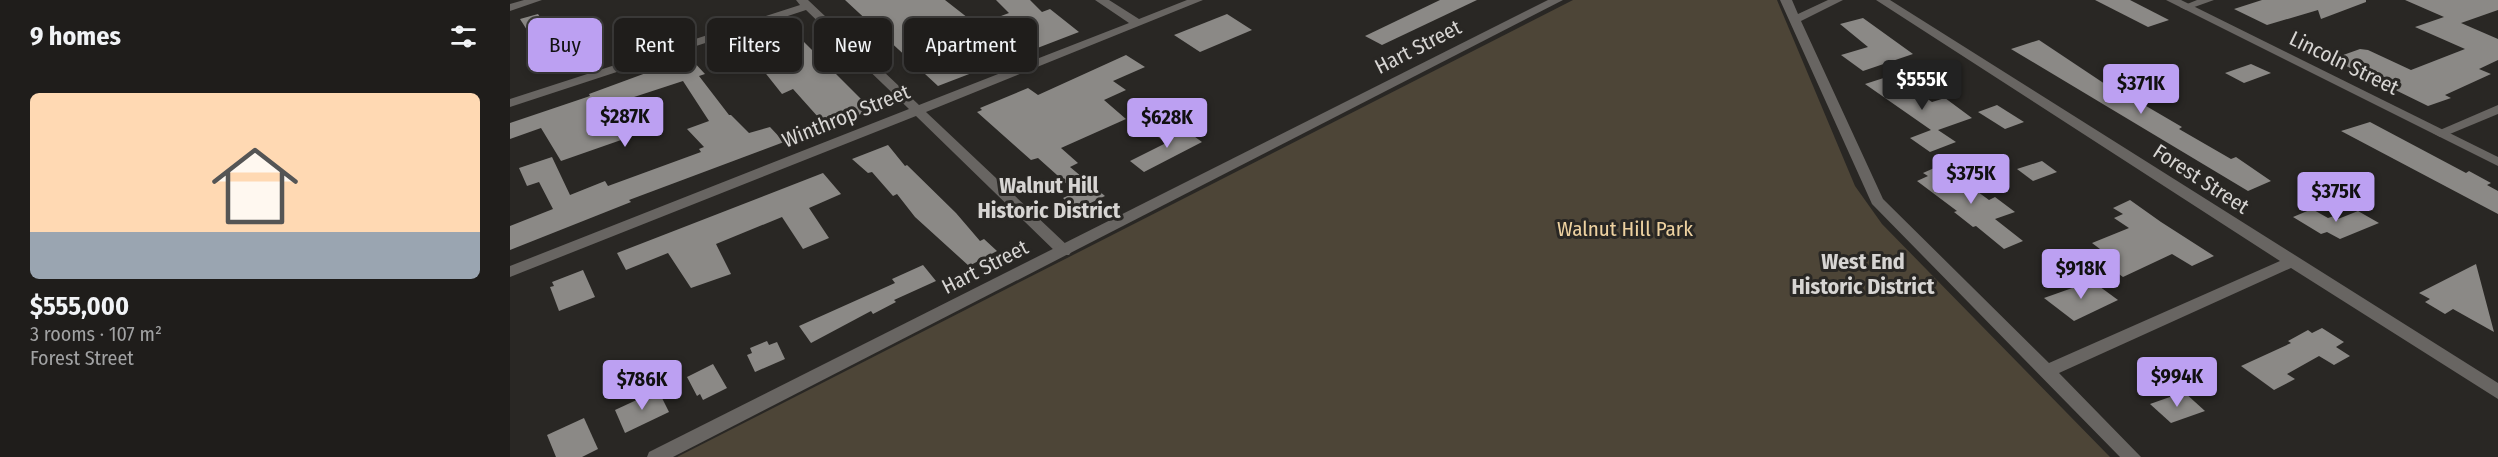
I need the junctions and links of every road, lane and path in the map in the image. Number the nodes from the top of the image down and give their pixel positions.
1 (536, 0) edge
2 (1101, 0) edge
3 (1197, 0) edge
4 (1557, 0) edge
5 (1786, 0) edge
6 (1837, 0) edge
7 (1882, 0) edge
8 (2172, 0) edge
9 (2208, 0) edge
10 (805, 3) edge
11 (2186, 7) junction
12 (510, 8) edge
13 (1795, 20) junction
14 (1137, 23) junction
15 (510, 103) edge
16 (2498, 109) edge
17 (919, 110) junction
18 (2440, 133) junction
19 (2498, 162) edge
20 (1064, 250) junction
21 (2291, 262) junction
22 (510, 272) edge
23 (2046, 371) junction
24 (2498, 392) edge
25 (656, 457) edge
26 (2132, 457) edge

1 - 12 street
2 - 14 street
3 - 14 street, Winthrop Street
4 - 20 street, Hart Street
5 - 13 street
6 - 13 street
7 - 21 street, Forest Street
8 - 11 street, Lincoln Street
9 - 11 street
10 - 15 street
10 - 17 street
11 - 18 street, Lincoln Street
13 - 23 street
14 - 17 street, Winthrop Street
16 - 18 street
17 - 20 street
17 - 22 street, Winthrop Street
18 - 19 street, Lincoln Street
20 - 25 street, Hart Street
21 - 23 street
21 - 24 street, Forest Street
23 - 26 street

